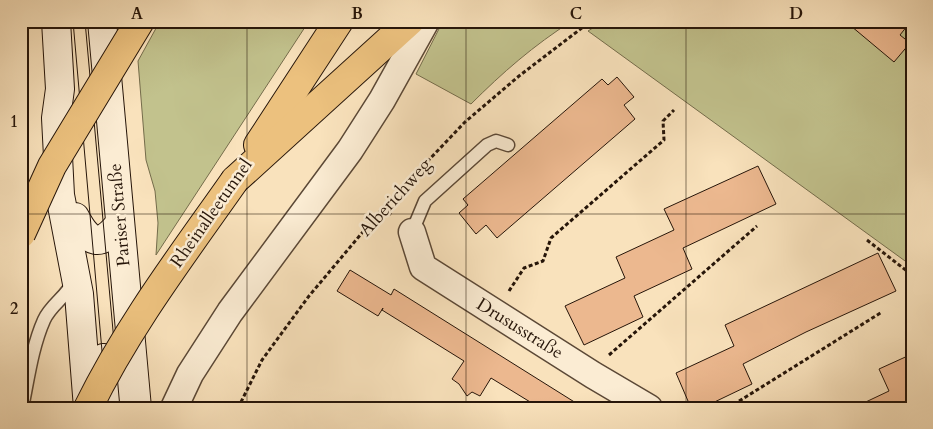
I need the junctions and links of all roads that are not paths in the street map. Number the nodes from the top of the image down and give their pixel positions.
1 (56, 21) edge
2 (102, 21) edge
3 (140, 21) edge
4 (339, 21) edge
5 (410, 21) edge
6 (426, 21) edge
7 (60, 89) junction
8 (508, 146) dead end
9 (235, 180) junction
10 (75, 217) junction
11 (120, 223) junction
12 (412, 232) joint
13 (21, 234) edge
14 (76, 275) junction
15 (173, 406) edge
16 (22, 408) edge
17 (88, 408) edge
18 (120, 408) edge
19 (137, 408) edge
20 (649, 408) edge

1 - 7 main road, Pariser Straße
2 - 11 main road, Pariser Straße
3 - 13 highway, bridge
4 - 9 highway, Rheinalleetunnel
5 - 9 highway
6 - 15 street
7 - 10 main road, Pariser Straße
7 - 14 main road, Pariser Straße
8 - 12 lane
9 - 17 highway, Rheinalleetunnel, bridge
10 - 11 main road
10 - 18 main road, Pariser Straße
11 - 19 main road, Pariser Straße
12 - 20 street, Drususstraße
14 - 16 lane
14 - 17 main road, Pariser Straße

